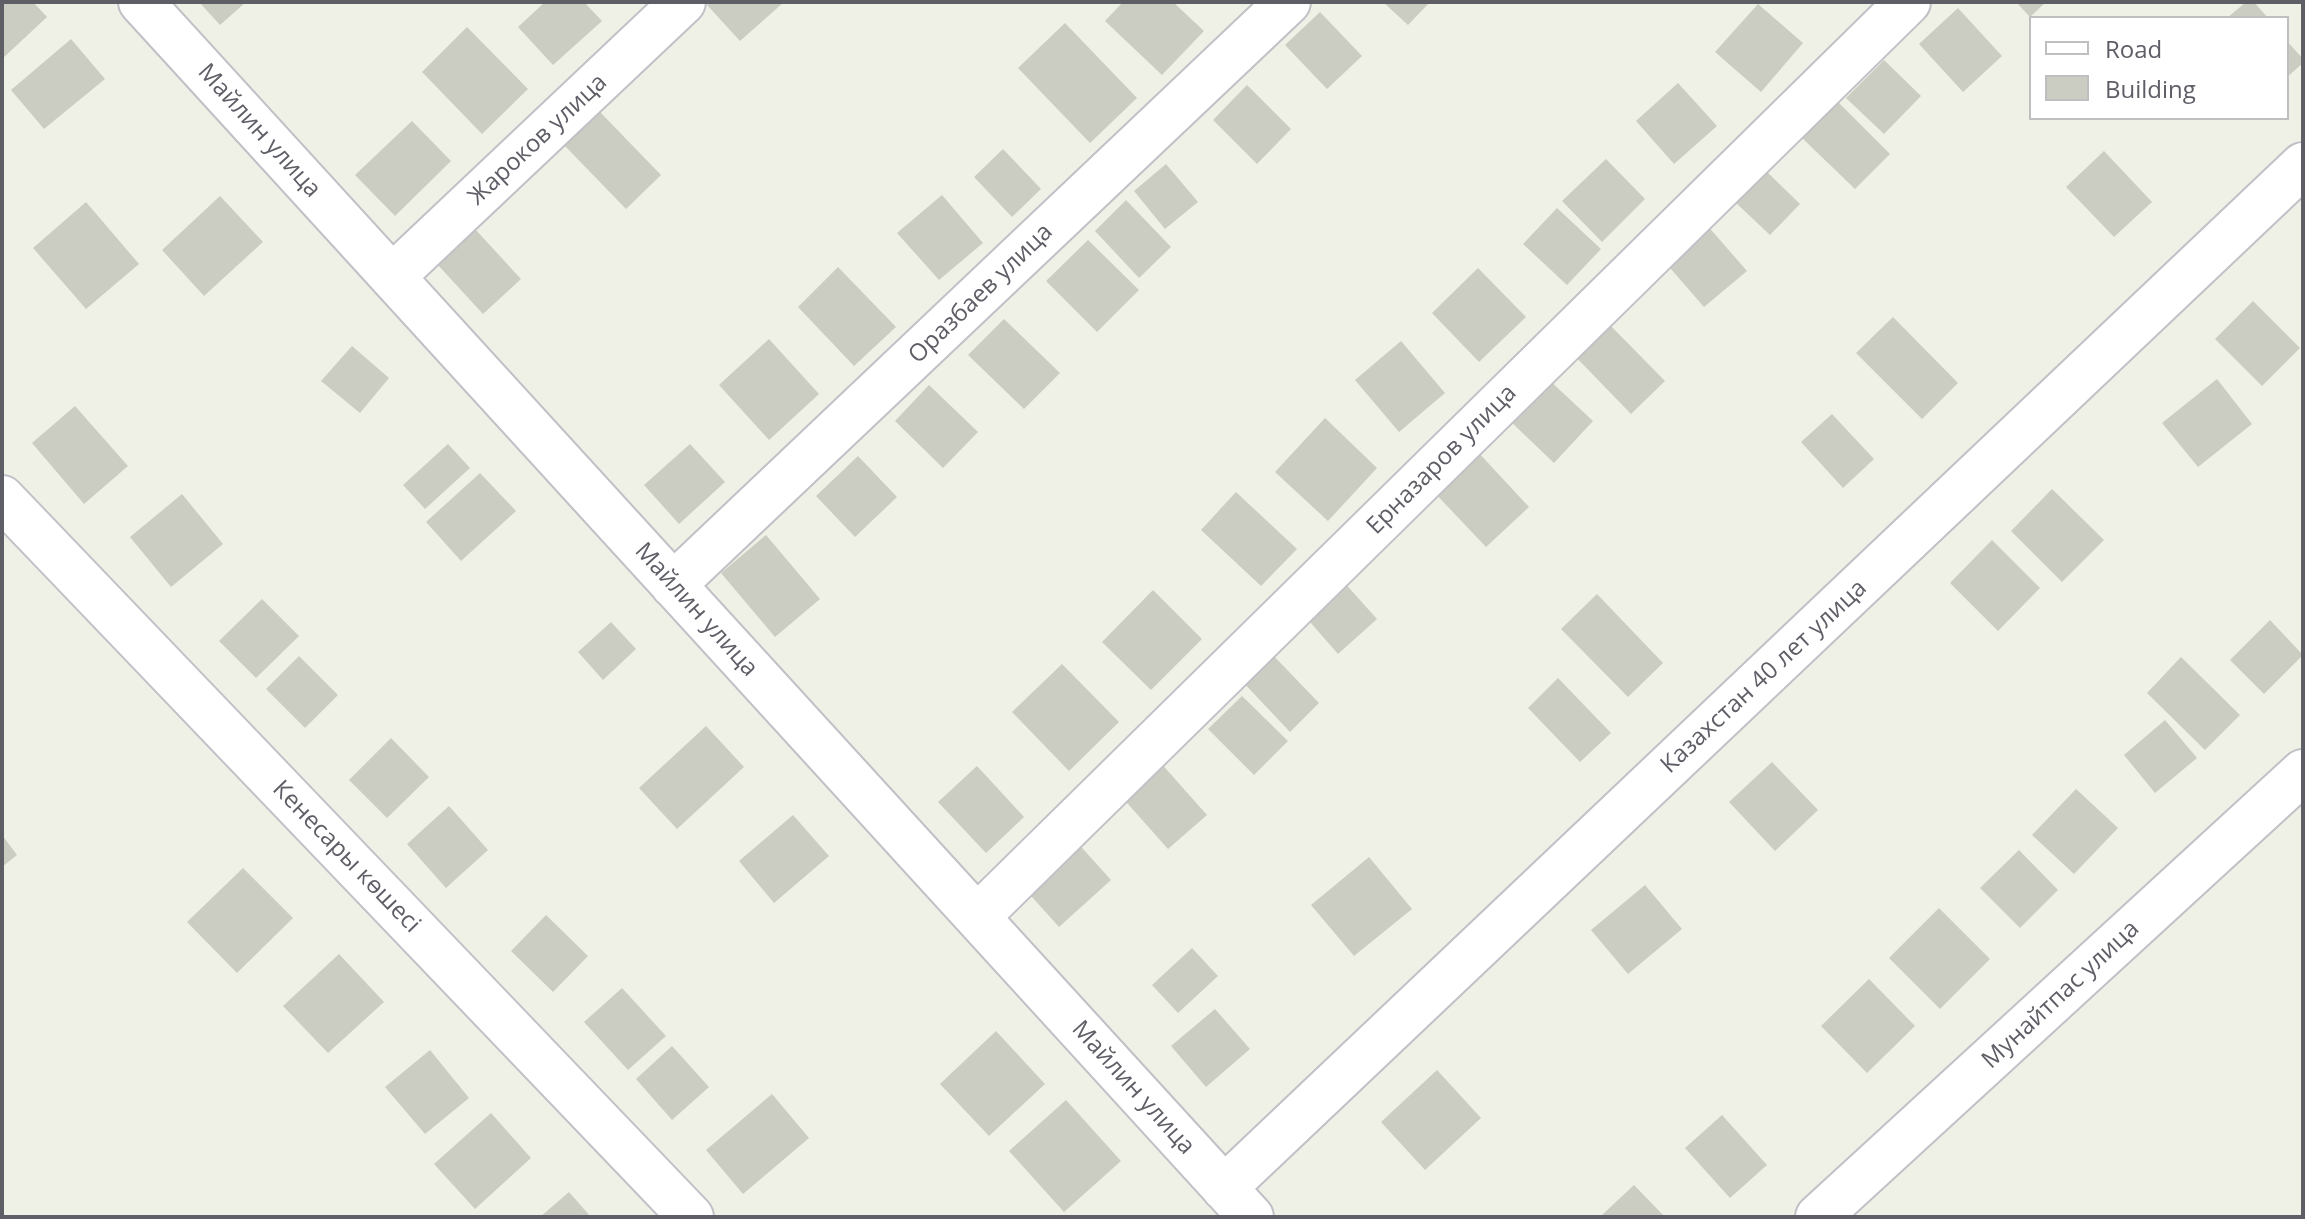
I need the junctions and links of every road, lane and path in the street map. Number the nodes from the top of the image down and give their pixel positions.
1 (141, 2) edge
2 (683, 2) edge
3 (1288, 2) edge
4 (1908, 2) edge
5 (2303, 165) edge
6 (392, 277) junction
7 (2, 498) edge
8 (673, 585) junction
9 (2303, 772) edge
10 (977, 917) junction
11 (1238, 1202) edge
12 (691, 1217) edge
13 (1818, 1217) edge

1 - 6 street, Майлин улица
2 - 6 street, Жароков улица
3 - 8 street, Оразбаев улица
4 - 10 street, Ерназаров улица
5 - 11 street, Казахстан 40 лет улица
6 - 8 street, Майлин улица
7 - 12 street, Кенесары көшесі
8 - 10 street, Майлин улица
9 - 13 street, Мунайтпас улица
10 - 11 street, Майлин улица

